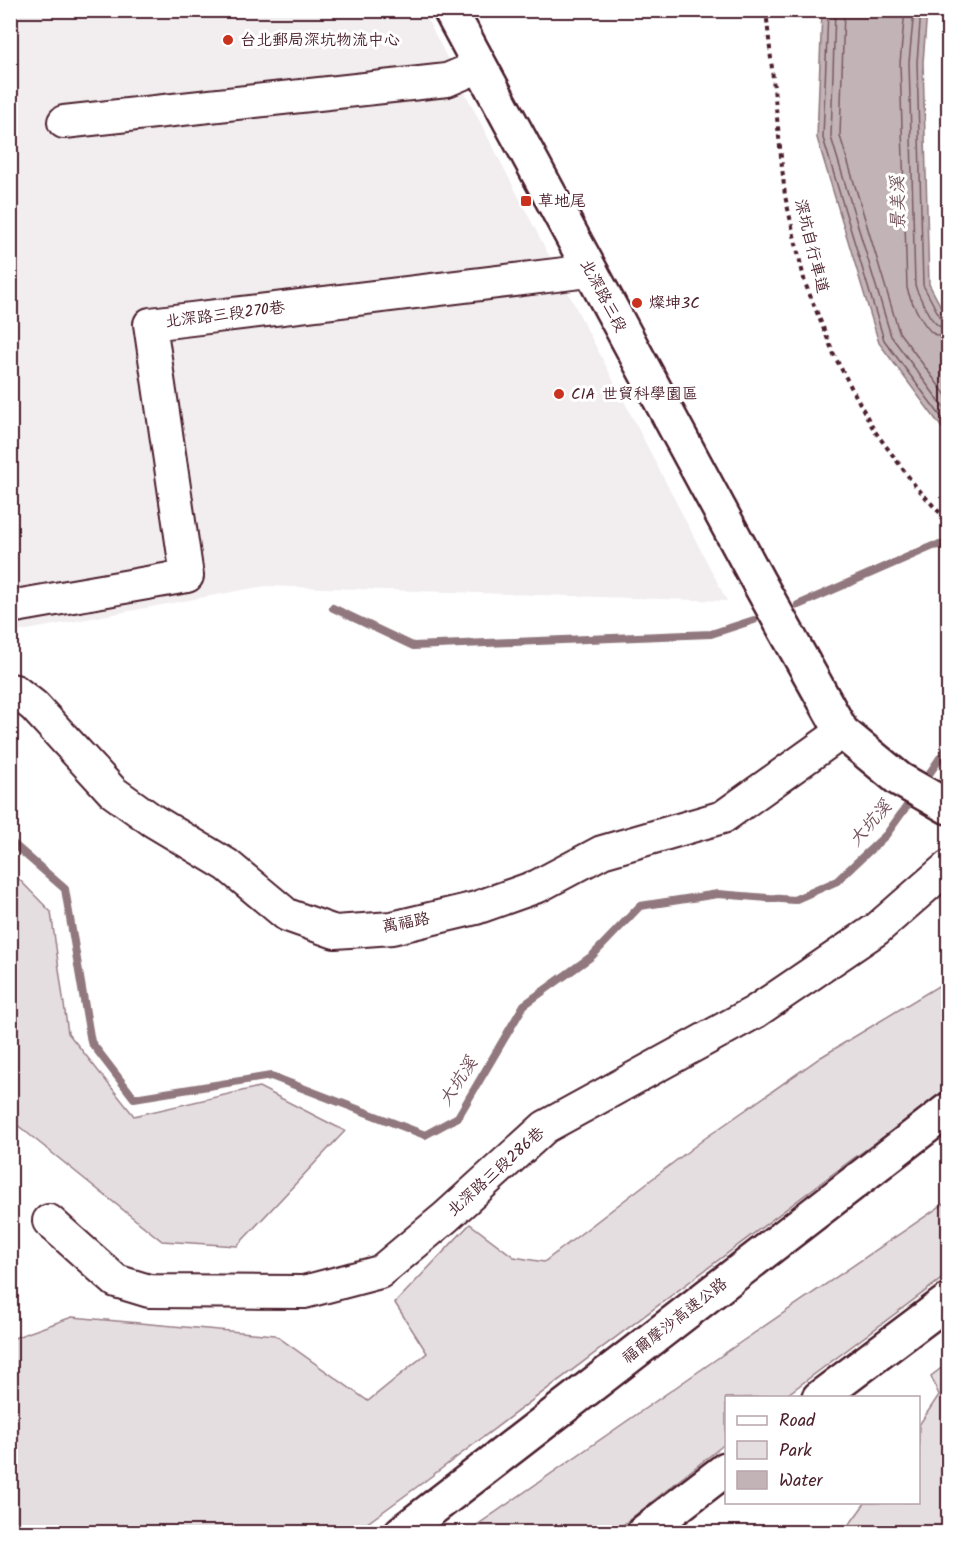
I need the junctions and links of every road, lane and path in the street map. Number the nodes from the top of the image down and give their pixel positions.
1 (450, 10) edge
2 (766, 10) edge
3 (480, 66) junction
4 (64, 122) dead end
5 (589, 271) junction
6 (948, 519) edge
7 (10, 607) edge
8 (10, 690) edge
9 (842, 732) junction
10 (948, 807) edge
11 (948, 867) edge
12 (948, 1110) edge
13 (49, 1221) dead end
14 (948, 1301) edge
15 (829, 1390) edge
16 (725, 1470) edge
17 (402, 1533) edge
18 (644, 1533) edge

1 - 3 main road, 北深路三段
2 - 6 path, 深坑自行車道
3 - 4 street
3 - 5 main road, 北深路三段
5 - 7 street, 北深路三段270巷
5 - 9 main road, 北深路三段
8 - 9 street, 萬福路
9 - 10 main road
11 - 13 street, 北深路三段286巷
12 - 17 main road, 福爾摩沙高速公路
14 - 15 main road
16 - 18 main road

